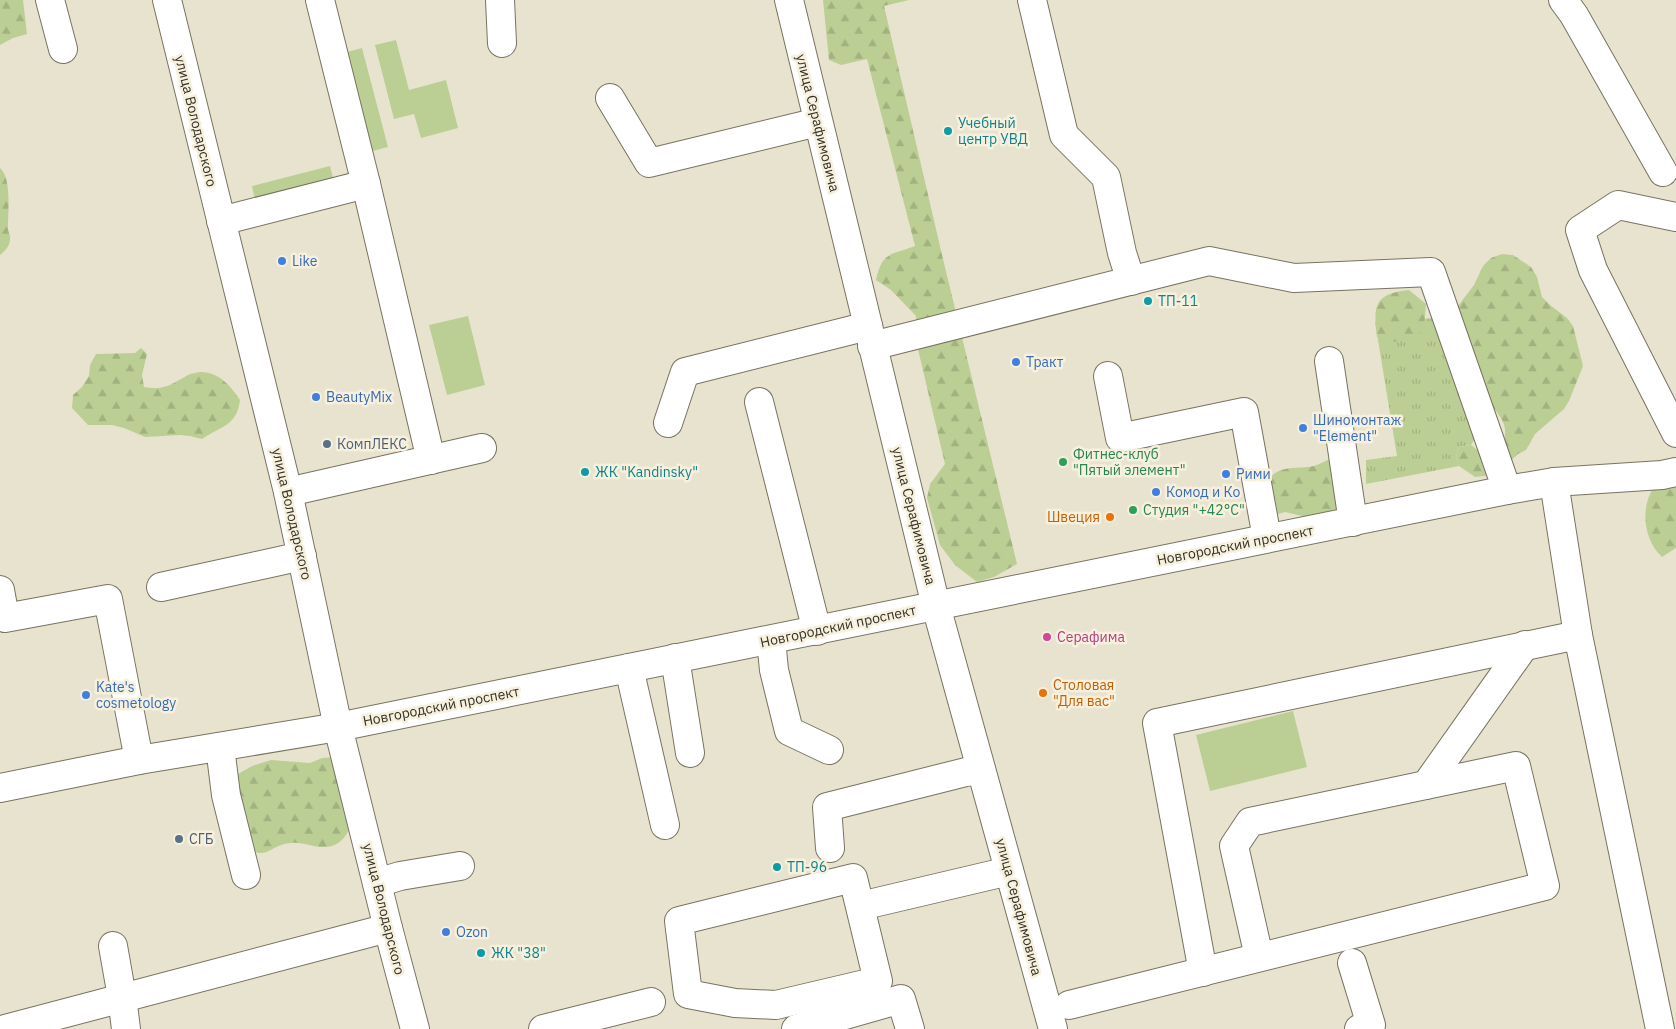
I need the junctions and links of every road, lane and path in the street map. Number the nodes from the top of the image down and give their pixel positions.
1 (50, 0) edge
2 (167, 0) edge
3 (320, 0) edge
4 (500, 0) edge
5 (788, 0) edge
6 (1032, 0) edge
7 (1563, 0) edge
8 (502, 43) dead end
9 (63, 49) dead end
10 (610, 98) dead end
11 (818, 122) junction
12 (1663, 172) dead end
13 (366, 184) junction
14 (1676, 217) edge
15 (221, 221) junction
16 (1131, 281) junction
17 (870, 336) junction
18 (1329, 361) dead end
19 (1108, 376) dead end
20 (759, 402) dead end
21 (668, 423) dead end
22 (1676, 433) edge
23 (482, 448) dead end
24 (431, 460) junction
25 (1676, 472) edge
26 (1554, 482) junction
27 (1507, 490) junction
28 (288, 492) junction
29 (1353, 522) junction
30 (1267, 538) junction
31 (302, 556) junction
32 (161, 588) dead end
33 (0, 590) edge
34 (936, 606) junction
35 (818, 631) junction
36 (1578, 635) junction
37 (771, 640) junction
38 (1525, 645) junction
39 (674, 658) junction
40 (629, 668) junction
41 (338, 727) junction
42 (220, 747) junction
43 (829, 750) dead end
44 (690, 752) dead end
45 (139, 760) junction
46 (981, 770) junction
47 (1426, 785) junction
48 (0, 788) edge
49 (665, 825) dead end
50 (830, 848) dead end
51 (460, 866) dead end
52 (1009, 871) junction
53 (246, 876) dead end
54 (377, 883) junction
55 (861, 907) junction
56 (388, 928) junction
57 (113, 946) dead end
58 (1259, 957) junction
59 (1352, 963) dead end
60 (1203, 972) junction
61 (122, 997) junction
62 (651, 1002) dead end
63 (1069, 1005) dead end
64 (558, 1027) edge
65 (5, 1029) edge
66 (126, 1029) edge
67 (415, 1029) edge
68 (796, 1029) edge
69 (910, 1029) edge
70 (1053, 1029) edge
71 (1359, 1029) edge
72 (1660, 1029) edge

1 - 9 street
2 - 15 street, улица Володарского
3 - 13 street
4 - 8 street
5 - 11 street, улица Серафимовича
6 - 16 street
7 - 12 street
10 - 11 street
11 - 17 street, улица Серафимовича
13 - 15 street
13 - 24 street
14 - 22 street
15 - 28 street, улица Володарского
16 - 17 street
16 - 27 street
17 - 21 street
17 - 34 street, улица Серафимовича
18 - 29 street
19 - 30 street
20 - 35 street
23 - 24 street
24 - 28 street
25 - 26 street, Новгородский проспект
26 - 27 street, Новгородский проспект
26 - 36 street
27 - 29 street, Новгородский проспект
28 - 31 street, улица Володарского
29 - 30 street, Новгородский проспект
30 - 34 street, Новгородский проспект
31 - 32 street
31 - 41 street, улица Володарского
33 - 45 street
34 - 35 street, Новгородский проспект
34 - 46 street, улица Серафимовича
35 - 37 street, Новгородский проспект
36 - 38 street
36 - 72 street
37 - 39 street, Новгородский проспект
37 - 43 street
38 - 47 street
38 - 60 street
39 - 40 street, Новгородский проспект
39 - 44 street
40 - 41 street, Новгородский проспект
40 - 49 street
41 - 42 street, Новгородский проспект
41 - 54 street, улица Володарского
42 - 45 street, Новгородский проспект
42 - 53 street
45 - 48 street, Новгородский проспект
46 - 50 street
46 - 52 street, улица Серафимовича
47 - 58 street
47 - 58 street
51 - 54 street
52 - 55 street
52 - 70 street, улица Серафимовича
54 - 56 street, улица Володарского
55 - 55 street
56 - 61 street
56 - 67 street, улица Володарского
57 - 61 street
58 - 60 street
59 - 71 street
60 - 63 street
61 - 65 street
61 - 66 street
62 - 64 street
68 - 69 street

